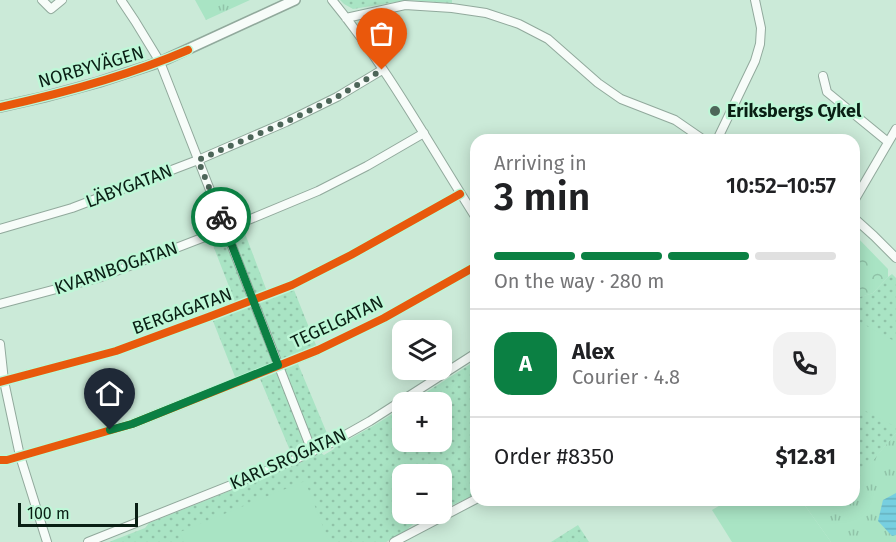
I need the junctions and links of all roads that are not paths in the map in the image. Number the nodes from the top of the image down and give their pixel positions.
1 (42, 0) edge
2 (62, 0) edge
3 (121, 0) edge
4 (295, 0) edge
5 (332, 0) edge
6 (754, 0) edge
7 (346, 18) junction
8 (160, 62) junction
9 (382, 70) junction
10 (823, 76) dead end
11 (0, 107) edge
12 (895, 132) edge
13 (424, 133) junction
14 (695, 134) edge
15 (720, 134) edge
16 (888, 142) junction
17 (198, 160) junction
18 (860, 191) edge
19 (460, 194) junction
20 (470, 209) edge
21 (860, 223) edge
22 (0, 229) edge
23 (226, 229) junction
24 (896, 258) edge
25 (470, 269) edge
26 (253, 300) junction
27 (0, 304) edge
28 (0, 344) edge
29 (470, 357) edge
30 (278, 365) junction
31 (2, 381) edge
32 (312, 452) junction
33 (20, 456) junction
34 (0, 460) edge
35 (470, 502) edge
36 (47, 542) edge
37 (88, 542) edge
38 (394, 542) edge

1 - 2 street
3 - 8 street
4 - 8 street, NORBYVÄGEN
5 - 7 street
6 - 15 street
7 - 9 street
7 - 14 street
8 - 11 street, NORBYVÄGEN
8 - 17 street
9 - 13 street
9 - 17 street, LÄBYGATAN
10 - 16 street
12 - 16 street
13 - 19 street
13 - 23 street, KVARNBOGATAN
16 - 18 street
17 - 22 street, LÄBYGATAN
17 - 23 street
19 - 20 street
19 - 26 street, BERGAGATAN
21 - 24 street
23 - 26 street
23 - 27 street, KVARNBOGATAN
25 - 30 street, TEGELGATAN
26 - 30 street
26 - 31 street, BERGAGATAN
28 - 31 street
29 - 32 street, KARLSROGATAN
30 - 32 street
30 - 33 street, TEGELGATAN
31 - 33 street
32 - 37 street, KARLSROGATAN
33 - 34 street, TEGELGATAN
33 - 36 street
35 - 38 street

